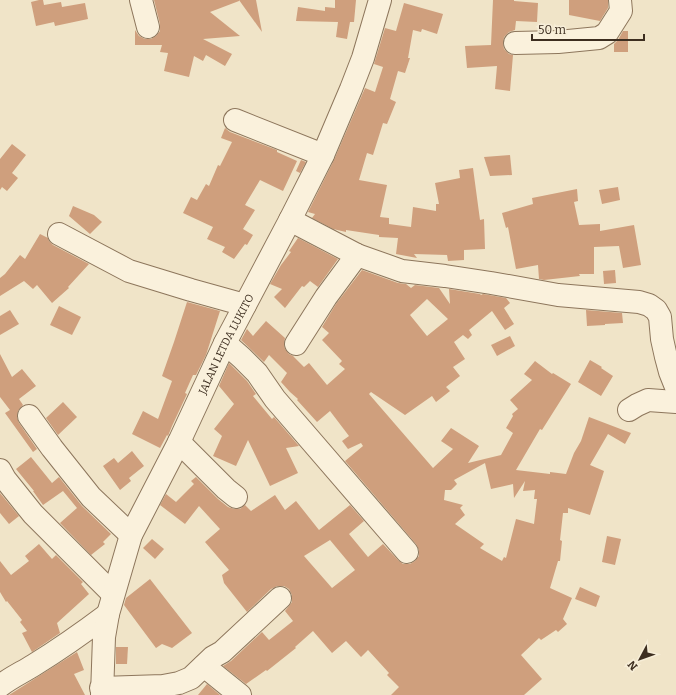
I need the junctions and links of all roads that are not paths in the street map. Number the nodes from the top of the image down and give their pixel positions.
1 (141, 0) edge
2 (380, 0) edge
3 (620, 0) edge
4 (148, 27) dead end
5 (515, 43) dead end
6 (235, 120) dead end
7 (323, 155) junction
8 (290, 220) junction
9 (60, 234) dead end
10 (357, 255) junction
11 (245, 305) junction
12 (225, 343) junction
13 (296, 344) dead end
14 (676, 387) edge
15 (676, 402) edge
16 (629, 410) dead end
17 (29, 416) dead end
18 (179, 442) junction
19 (0, 470) edge
20 (236, 497) dead end
21 (131, 535) junction
22 (407, 552) dead end
23 (280, 598) dead end
24 (111, 604) junction
25 (204, 666) junction
26 (2, 679) edge
27 (102, 692) edge
28 (240, 695) edge

1 - 4 street
2 - 7 street, JALAN LETDA LUKITO
3 - 5 street
6 - 7 street
7 - 8 street, JALAN LETDA LUKITO
8 - 10 street
8 - 11 street, JALAN LETDA LUKITO
9 - 11 street
10 - 13 street
10 - 14 street
11 - 12 street, JALAN LETDA LUKITO
12 - 18 street, JALAN LETDA LUKITO
12 - 22 street
15 - 16 street
17 - 21 street
18 - 20 street
18 - 21 street, JALAN LETDA LUKITO
19 - 24 street
21 - 24 street, JALAN LETDA LUKITO
23 - 25 street
24 - 26 street
24 - 27 street, JALAN LETDA LUKITO
25 - 27 street
25 - 28 street

